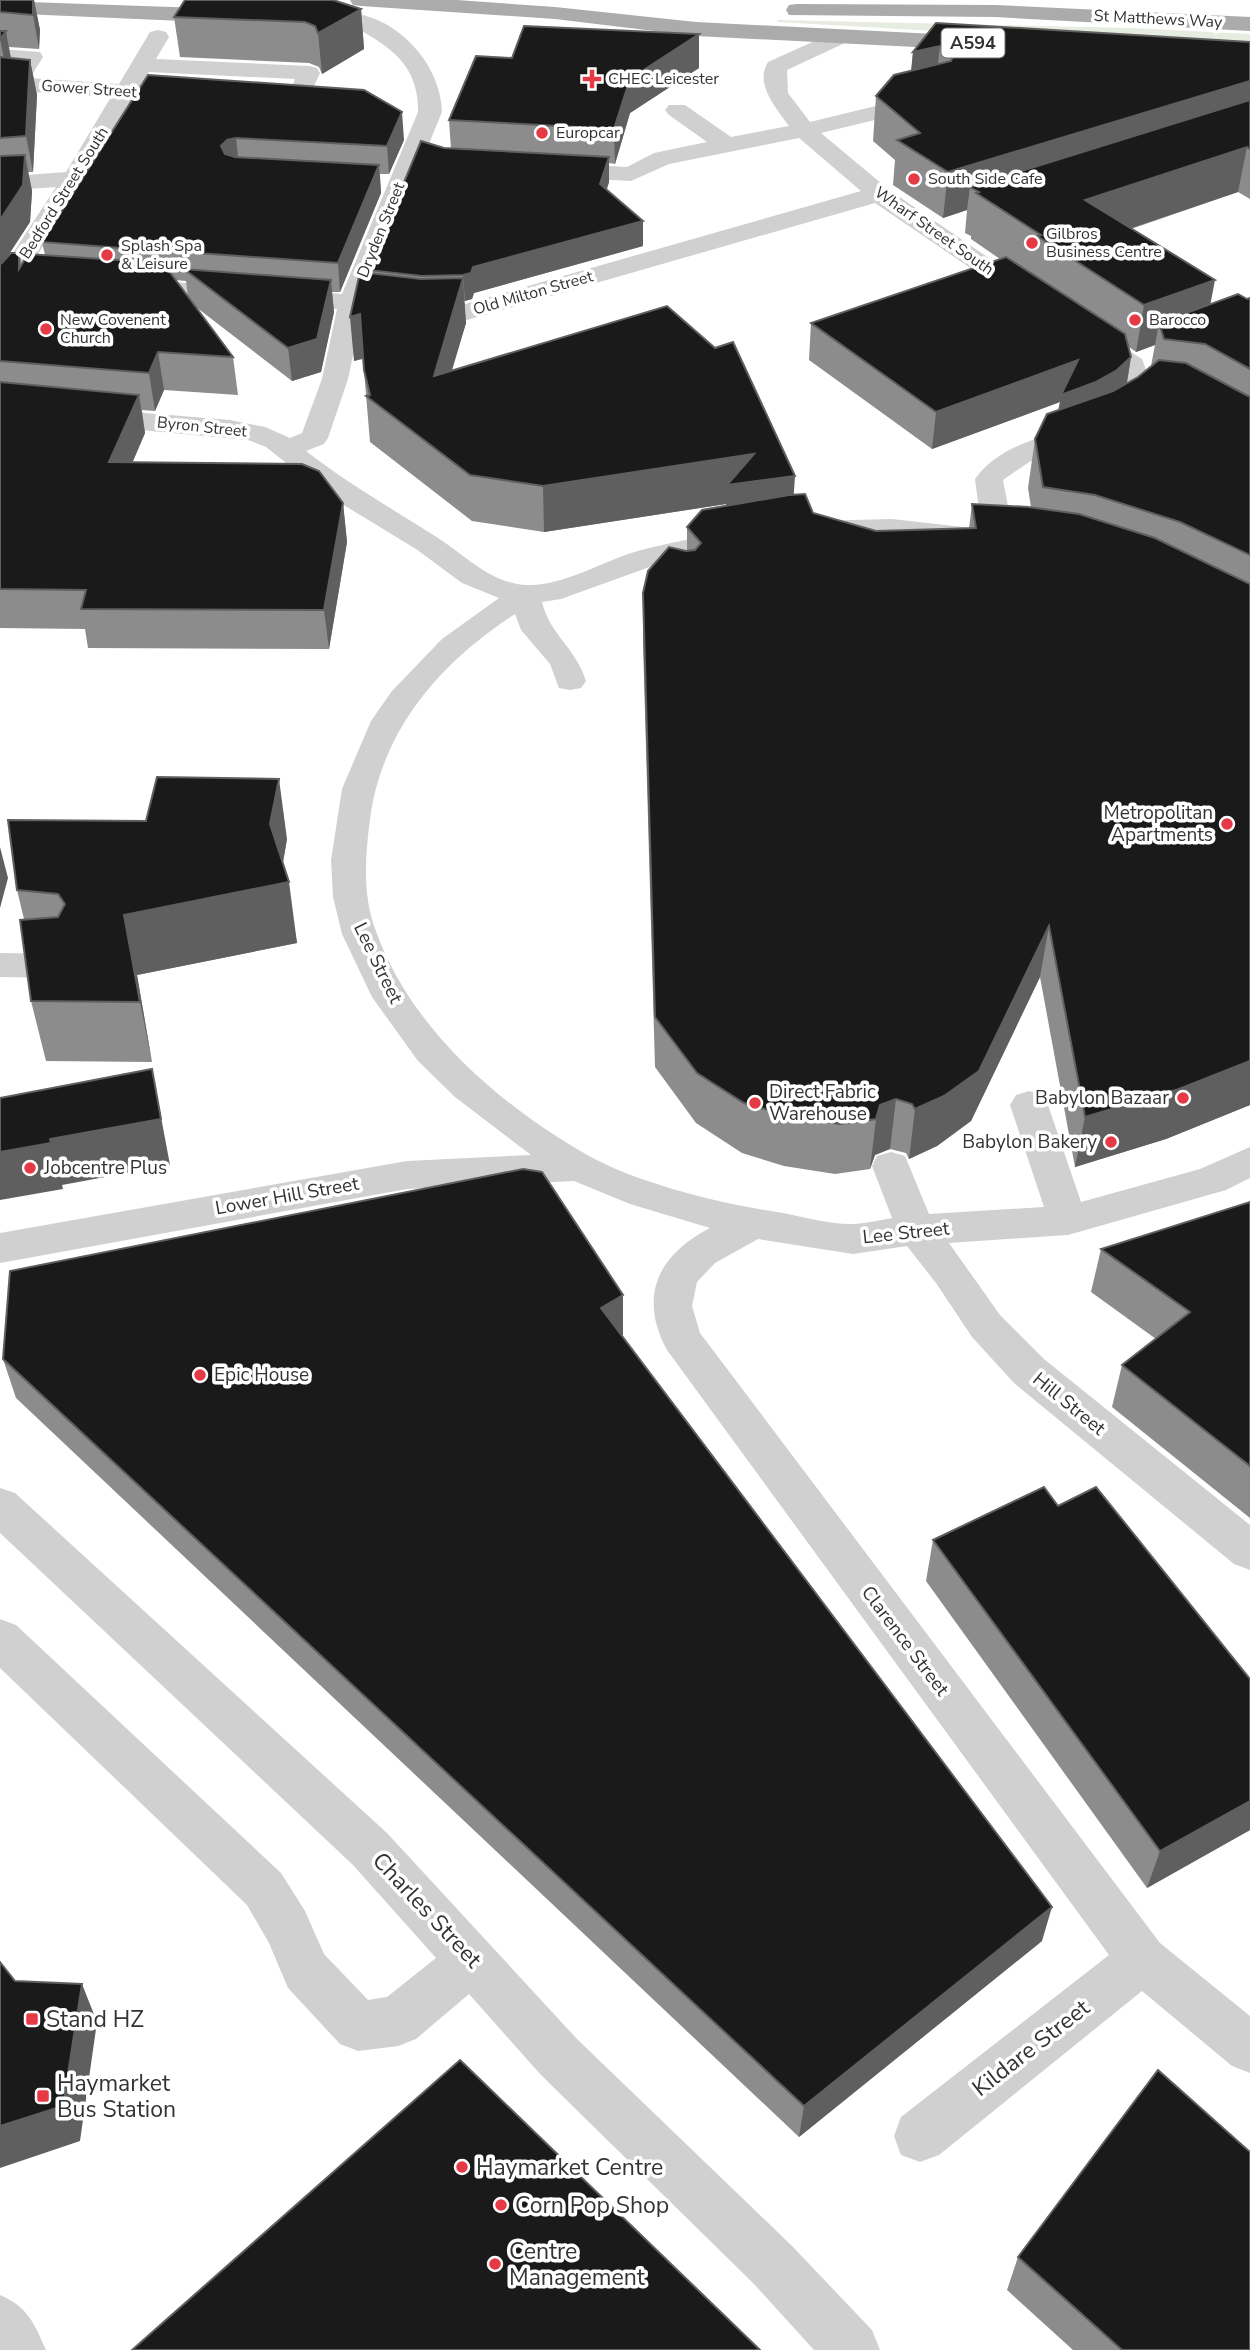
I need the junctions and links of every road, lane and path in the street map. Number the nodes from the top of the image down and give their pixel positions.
1 (898, 0) edge
2 (394, 2) edge
3 (685, 6) dead end
4 (0, 7) edge
5 (776, 10) dead end
6 (362, 11) edge
7 (995, 11) junction
8 (254, 18) edge
9 (336, 21) edge
10 (1250, 24) edge
11 (696, 29) junction
12 (158, 37) dead end
13 (839, 37) junction
14 (1003, 45) edge
15 (0, 56) edge
16 (142, 65) junction
17 (7, 84) edge
18 (126, 92) junction
19 (207, 97) edge
20 (936, 99) edge
21 (322, 105) edge
22 (403, 110) edge
23 (677, 110) dead end
24 (430, 112) junction
25 (804, 130) junction
26 (727, 145) junction
27 (538, 169) edge
28 (74, 179) junction
29 (373, 183) edge
30 (0, 184) edge
31 (399, 185) junction
32 (879, 194) junction
33 (959, 224) dead end
34 (933, 232) junction
35 (37, 281) edge
36 (105, 285) edge
37 (5, 286) edge
38 (351, 303) junction
39 (1043, 306) edge
40 (1065, 321) edge
41 (1159, 355) edge
42 (1132, 365) junction
43 (0, 409) edge
44 (288, 449) junction
45 (647, 558) junction
46 (673, 583) edge
47 (525, 594) junction
48 (570, 681) dead end
49 (0, 965) edge
50 (59, 966) edge
51 (1029, 1105) dead end
52 (1250, 1161) edge
53 (891, 1166) dead end
54 (577, 1167) junction
55 (1068, 1220) junction
56 (755, 1224) junction
57 (916, 1230) junction
58 (0, 1248) edge
59 (0, 1506) edge
60 (1250, 1551) edge
61 (0, 1639) edge
62 (1142, 1960) junction
63 (474, 1961) junction
64 (1250, 2048) edge
65 (920, 2136) dead end
66 (0, 2323) edge
67 (851, 2344) edge
68 (18, 2350) edge

1 - 7 main road, A594
2 - 3 main road, A594
2 - 6 main road, A594
2 - 11 main road
4 - 8 main road
5 - 7 main road, St Matthews Way / A594
6 - 9 main road, A594
6 - 11 main road, A594
6 - 24 street, Dryden Street
7 - 10 main road, St Matthews Way / A594
11 - 13 main road, A594
12 - 16 street, Bedford Street South
13 - 14 main road, A594
13 - 25 street, Wharf Street South
15 - 17 street
16 - 18 street, Bedford Street South
16 - 21 street
17 - 18 street, Gower Street
18 - 19 street, Gower Street
18 - 28 street, Bedford Street South
20 - 25 street
22 - 24 street
23 - 26 street
24 - 31 street, Dryden Street
25 - 26 street
25 - 32 street, Wharf Street South
26 - 27 street
28 - 30 street
28 - 37 street, Bedford Street South
29 - 31 street
31 - 38 street, Dryden Street
32 - 34 street, Wharf Street South
32 - 38 street, Old Milton Street
33 - 34 street
34 - 39 street, Wharf Street South
35 - 37 street
36 - 38 street, Old Milton Street
38 - 44 street, Dryden Street
40 - 42 street
41 - 42 street
42 - 45 street, Lee Street
43 - 44 street, Byron Street
44 - 47 street, Byron Street
45 - 46 street
45 - 47 street, Lee Street
47 - 48 street
47 - 54 street, Lee Street
49 - 50 street
51 - 55 street
52 - 55 street, Lee Street
53 - 57 street, Hill Street
54 - 56 street, Lee Street
54 - 58 street, Lower Hill Street
55 - 57 street, Lee Street
56 - 57 street, Lee Street
56 - 62 street, Clarence Street
57 - 60 street, Hill Street
59 - 63 street, Charles Street
61 - 63 street
62 - 64 street, Clarence Street
62 - 65 street, Kildare Street
63 - 67 street, Charles Street
66 - 68 street

